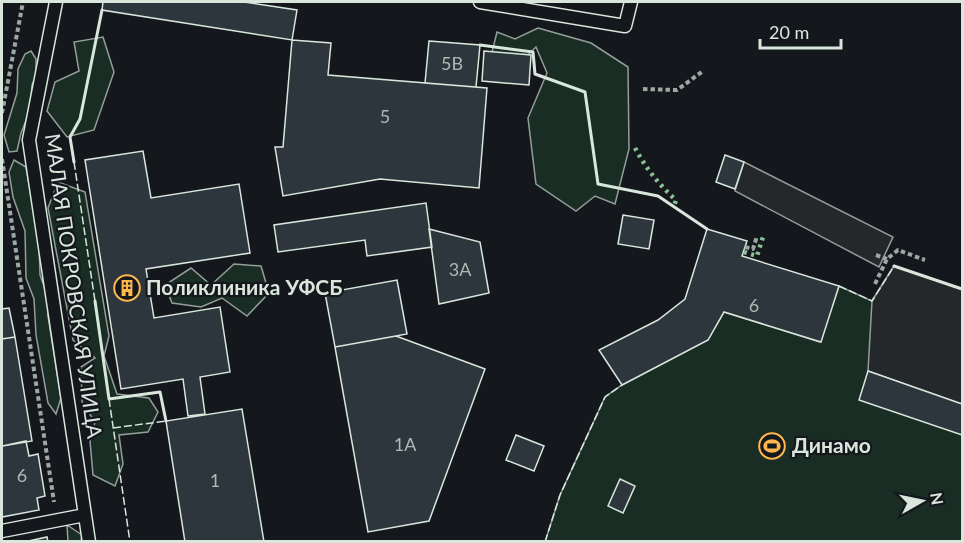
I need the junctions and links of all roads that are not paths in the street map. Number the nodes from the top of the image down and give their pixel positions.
1 (56, 2) edge
2 (480, 2) edge
3 (631, 2) edge
4 (85, 515) junction
5 (2, 531) edge
6 (89, 542) edge

1 - 4 lane, МАЛАЯ ПОКРОВСКАЯ УЛИЦА
2 - 3 lane
4 - 5 lane
4 - 6 lane, МАЛАЯ ПОКРОВСКАЯ УЛИЦА

